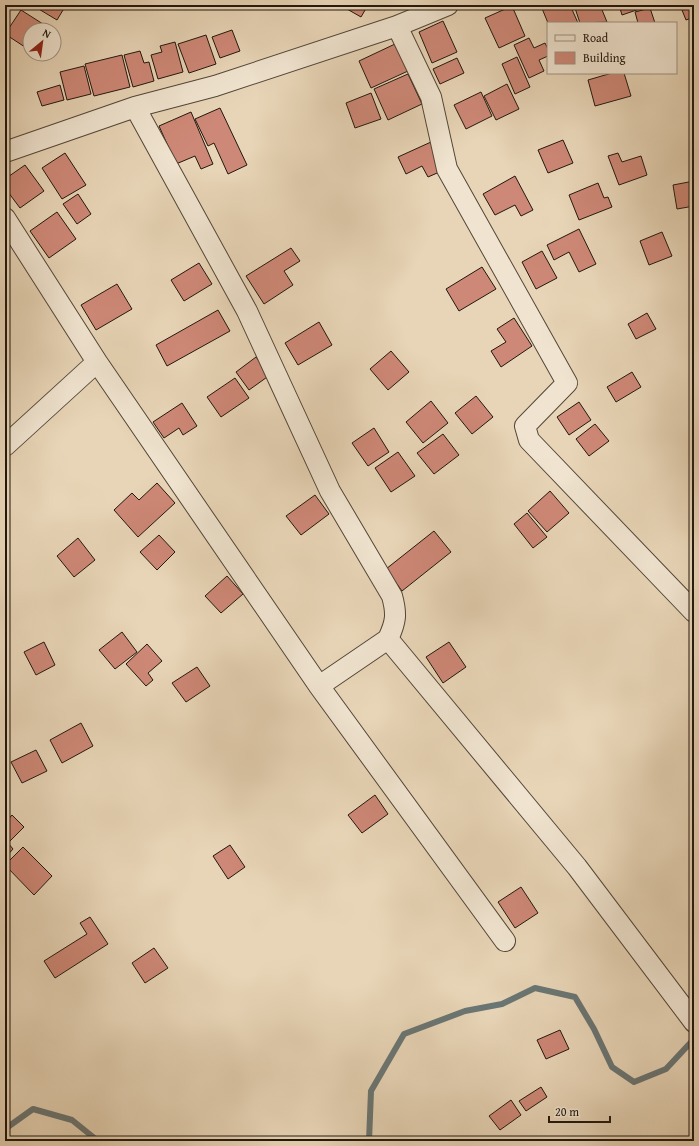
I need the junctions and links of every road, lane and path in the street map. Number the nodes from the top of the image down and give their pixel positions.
1 (448, 5) edge
2 (397, 26) junction
3 (135, 107) junction
4 (5, 152) edge
5 (5, 218) edge
6 (97, 362) junction
7 (5, 446) edge
8 (694, 612) edge
9 (388, 639) junction
10 (319, 686) junction
11 (505, 940) dead end
12 (694, 1022) edge

1 - 2 street
2 - 3 street
2 - 8 street
3 - 4 street
3 - 9 street
5 - 6 street
6 - 7 street
6 - 10 street
9 - 10 street
9 - 12 street
10 - 11 street

